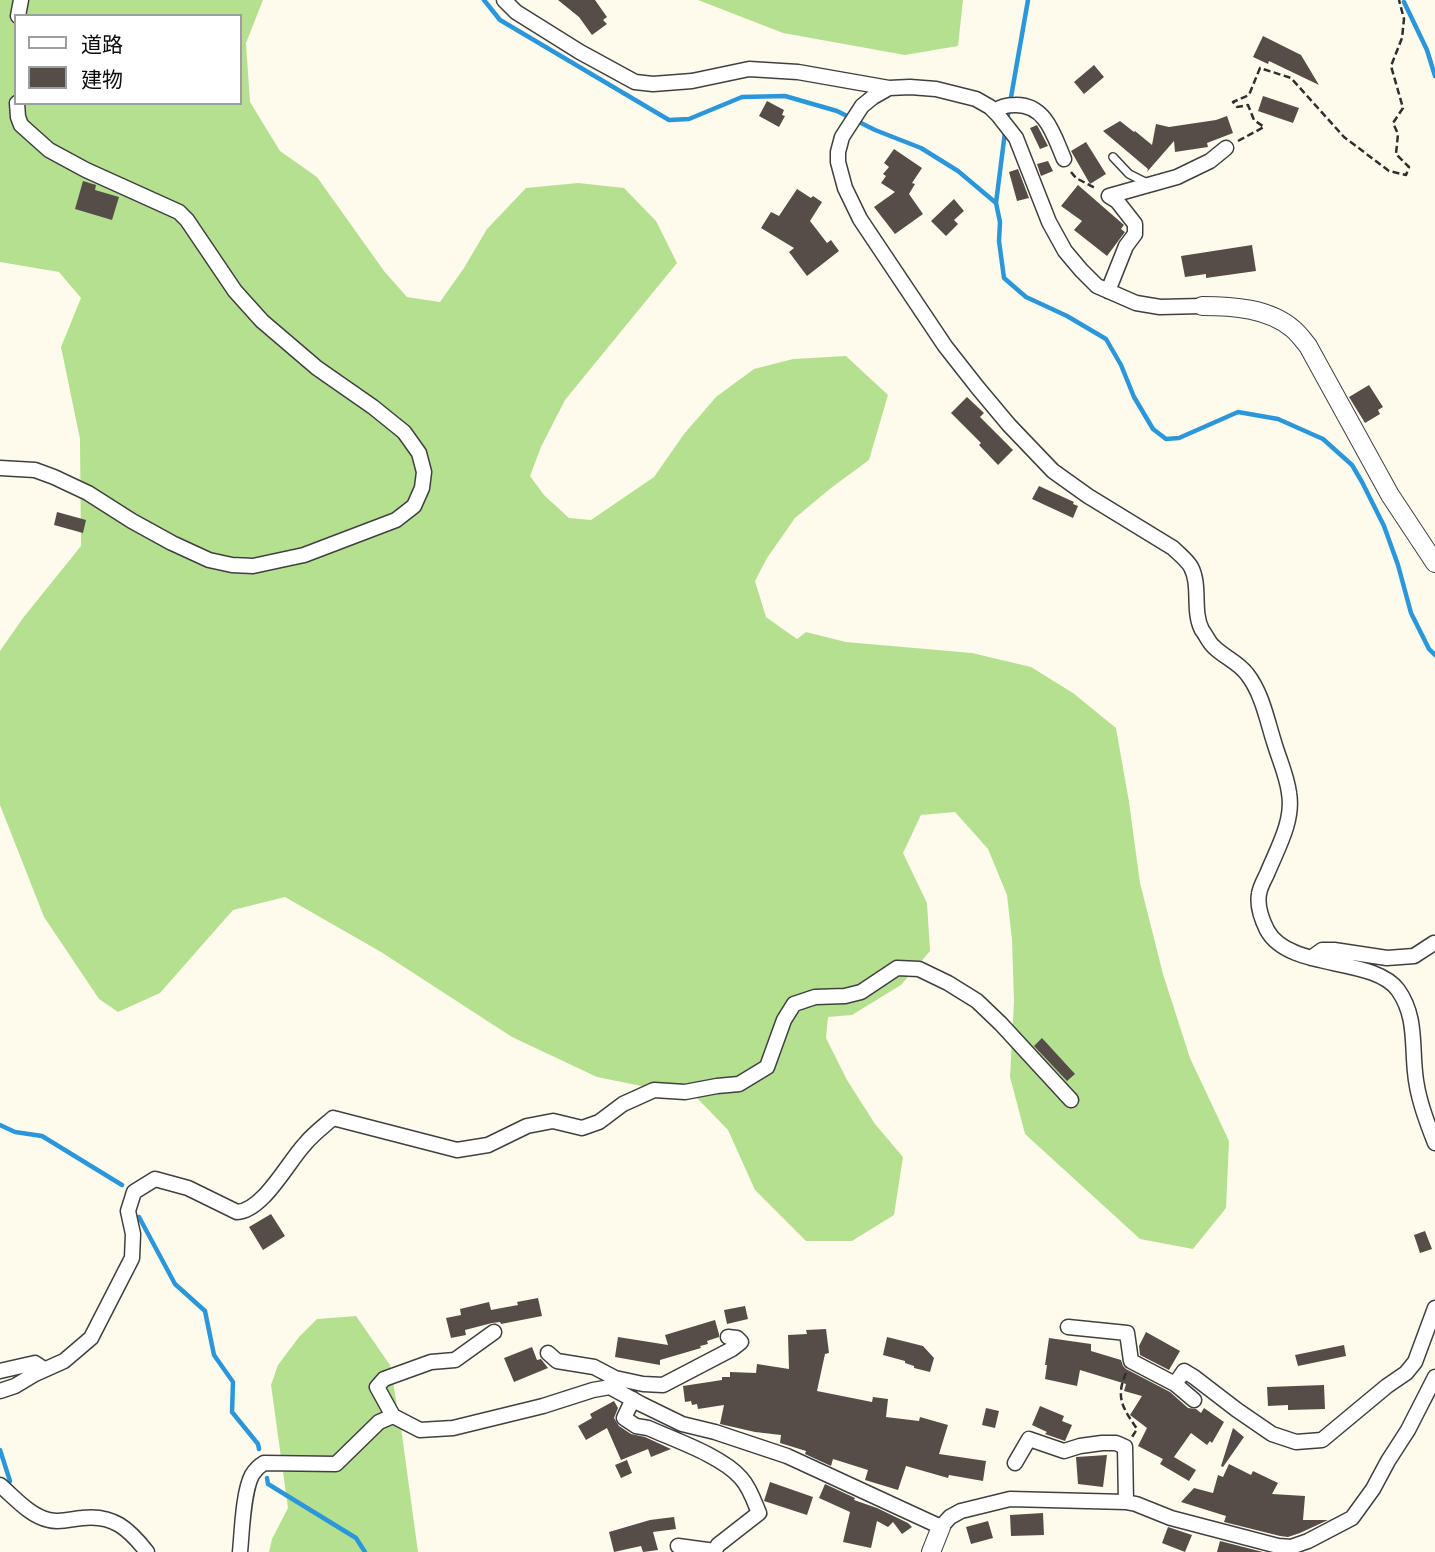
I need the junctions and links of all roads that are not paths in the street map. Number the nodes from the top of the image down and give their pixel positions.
1 (504, 0) edge
2 (889, 88) junction
3 (17, 105) edge
4 (1003, 109) junction
5 (1227, 148) road end
6 (1113, 157) dead end
7 (1065, 159) road end
8 (1150, 184) junction
9 (1108, 291) junction
10 (1202, 306) joint
11 (0, 468) edge
12 (1435, 563) edge
13 (1434, 943) edge
14 (1311, 958) junction
15 (1071, 1100) dead end
16 (1435, 1143) edge
17 (1435, 1308) edge
18 (1068, 1327) dead end
19 (494, 1332) dead end
20 (727, 1337) dead end
21 (548, 1353) dead end
22 (44, 1369) junction
23 (0, 1371) edge
24 (1435, 1377) edge
25 (612, 1382) junction
26 (1175, 1384) junction
27 (0, 1391) edge
28 (633, 1399) junction
29 (1194, 1399) dead end
30 (393, 1416) junction
31 (1015, 1463) dead end
32 (0, 1485) edge
33 (1126, 1502) junction
34 (941, 1527) junction
35 (678, 1546) dead end
36 (147, 1552) edge
37 (240, 1552) edge
38 (715, 1552) edge
39 (931, 1552) edge

1 - 2 street
2 - 4 street
2 - 14 street
3 - 11 street
4 - 7 street
4 - 9 street
5 - 8 street
6 - 8 lane
8 - 9 street
9 - 10 street
10 - 12 street
13 - 14 street
14 - 16 street
15 - 22 street
17 - 26 street
18 - 26 street
19 - 30 street
20 - 25 street
21 - 25 street
22 - 23 street
22 - 27 street
24 - 33 street
25 - 28 street
25 - 30 street
26 - 29 street
28 - 34 street
28 - 38 street
30 - 37 street
31 - 33 street
32 - 36 street
33 - 34 street
34 - 39 street
35 - 38 street

